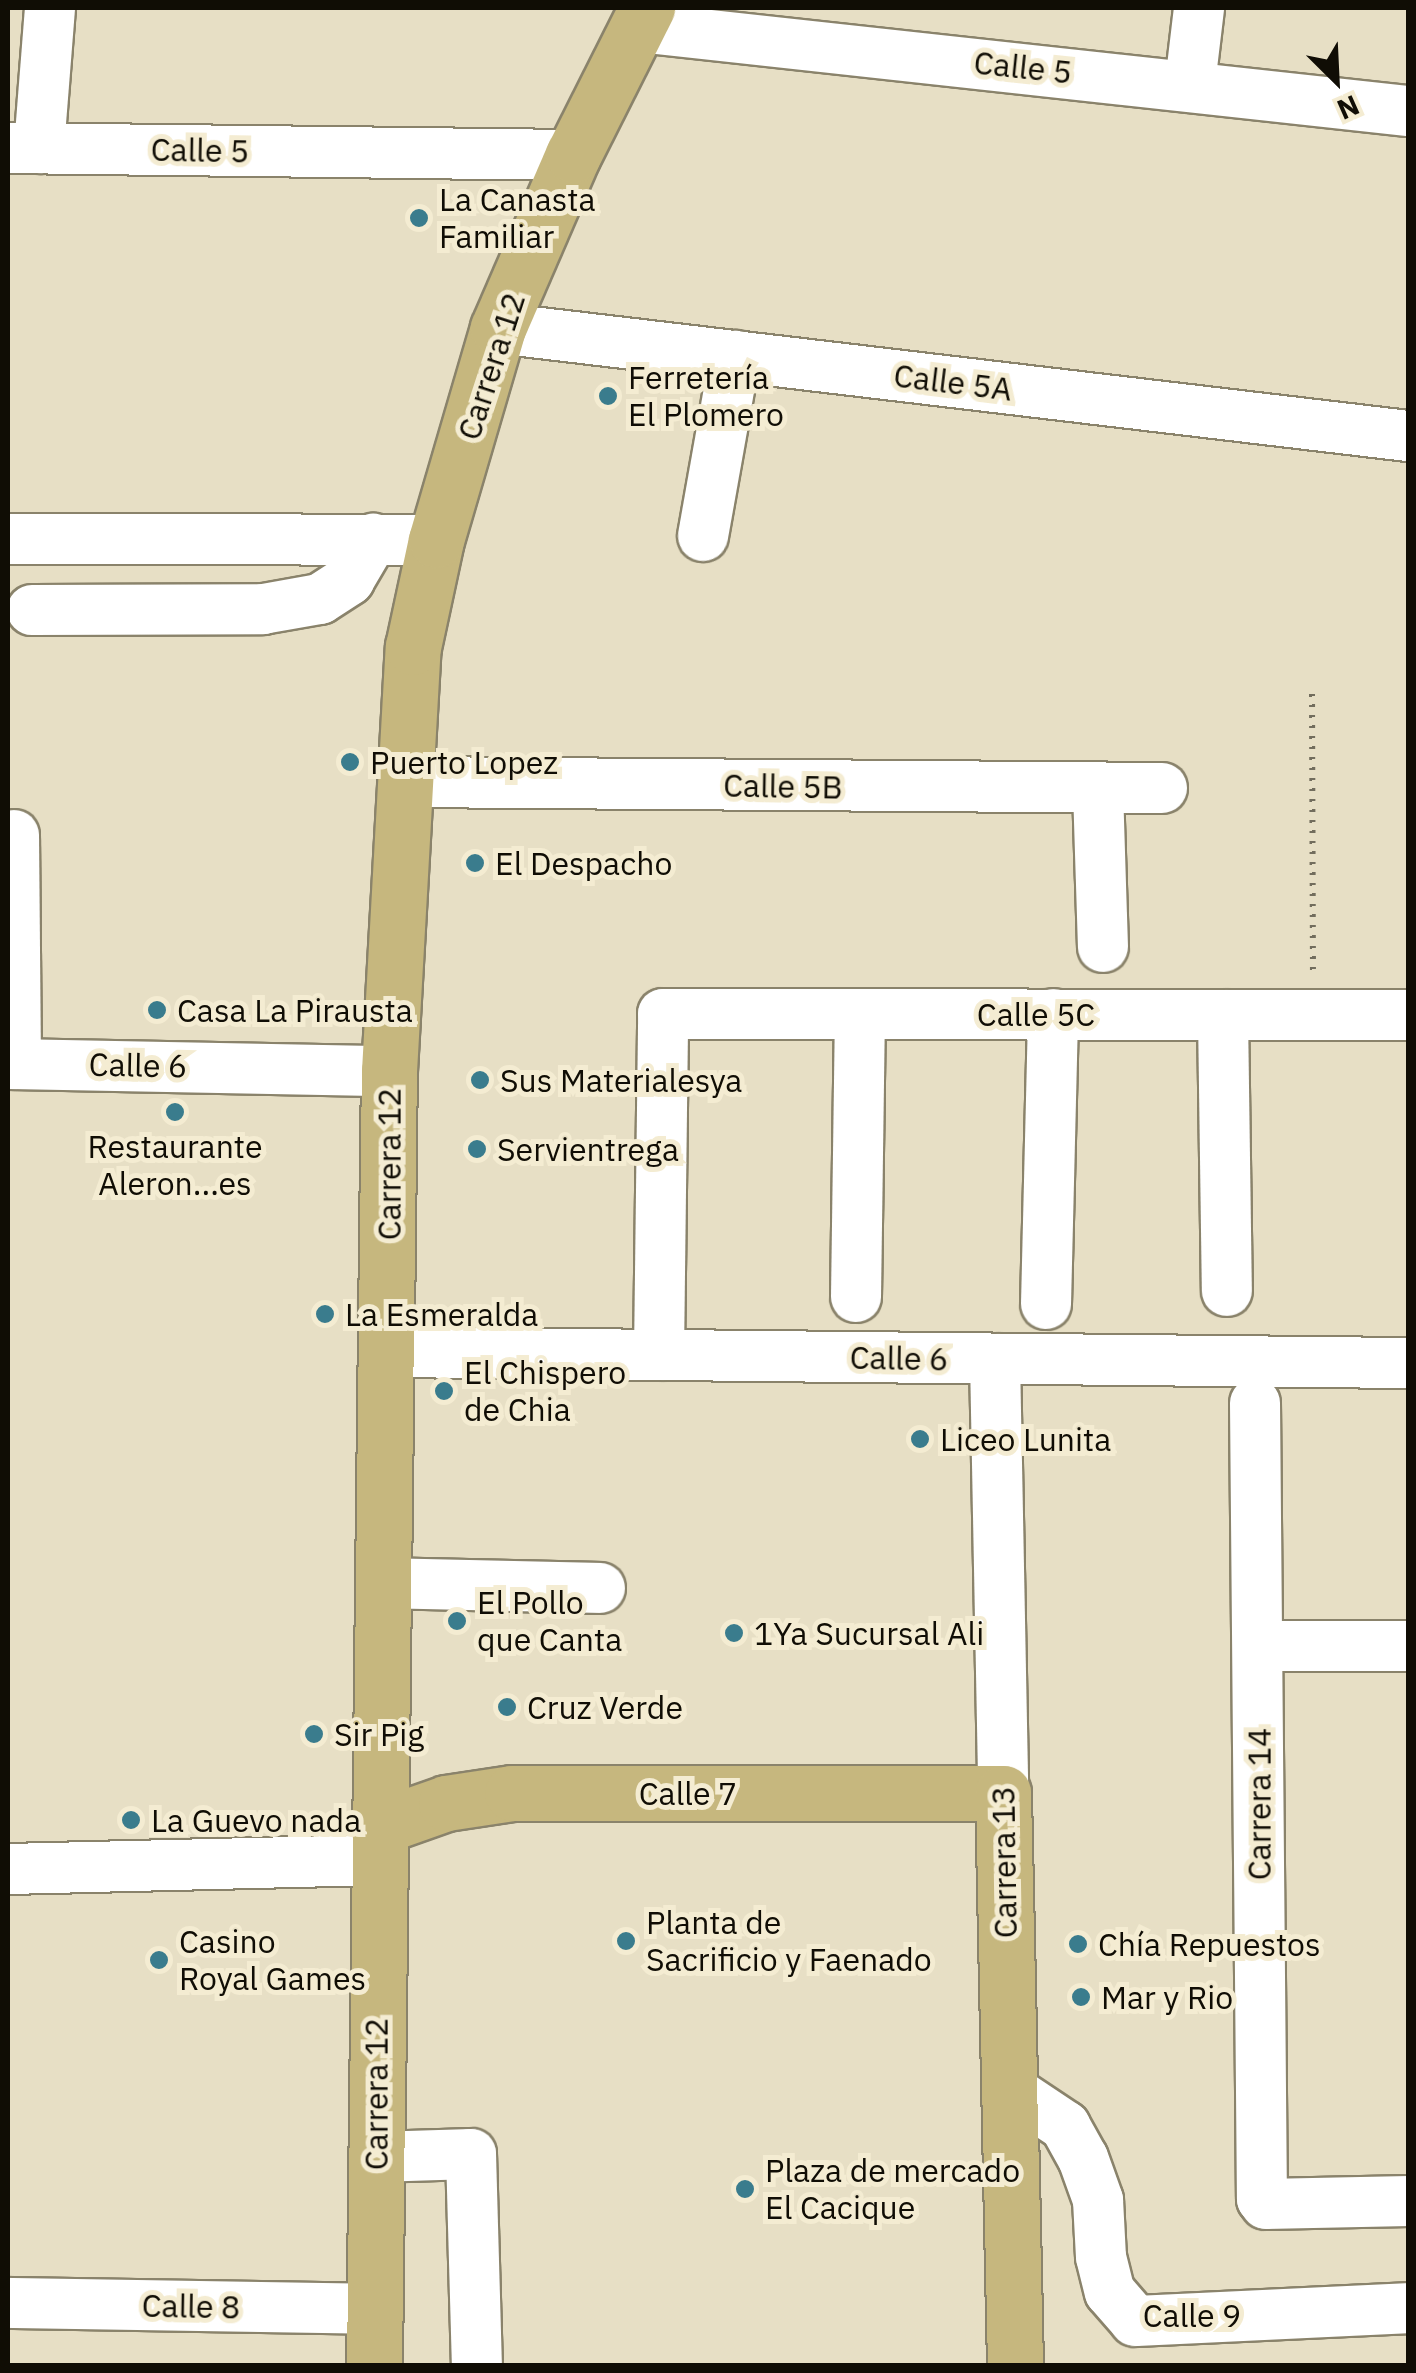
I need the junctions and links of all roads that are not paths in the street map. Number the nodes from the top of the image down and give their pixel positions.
1 (50, 8) edge
2 (1200, 8) edge
3 (642, 17) edge
4 (1190, 84) junction
5 (1408, 111) edge
6 (23, 148) edge
7 (572, 155) junction
8 (498, 328) junction
9 (735, 356) junction
10 (1408, 436) edge
11 (703, 536) dead end
12 (8, 539) edge
13 (373, 539) junction
14 (436, 540) junction
15 (32, 610) dead end
16 (405, 782) junction
17 (1098, 788) junction
18 (1162, 788) dead end
19 (14, 835) dead end
20 (1103, 946) dead end
21 (860, 1014) junction
22 (1053, 1014) junction
23 (1223, 1015) junction
24 (1408, 1015) edge
25 (12, 1064) edge
26 (389, 1071) junction
27 (1227, 1292) dead end
28 (856, 1297) dead end
29 (1046, 1304) dead end
30 (1408, 1337) edge
31 (388, 1352) junction
32 (659, 1355) junction
33 (995, 1359) junction
34 (1408, 1362) edge
35 (1255, 1402) dead end
36 (382, 1584) junction
37 (600, 1588) dead end
38 (1258, 1646) junction
39 (1408, 1646) edge
40 (1003, 1793) junction
41 (378, 1843) junction
42 (8, 1869) edge
43 (1008, 2088) junction
44 (376, 2158) junction
45 (1408, 2201) edge
46 (8, 2304) edge
47 (375, 2309) junction
48 (1404, 2311) edge
49 (374, 2366) edge
50 (478, 2366) edge
51 (1015, 2366) edge

1 - 6 street
2 - 4 street
3 - 4 street, Calle 5
3 - 7 main road, Carrera 12
4 - 5 street, Calle 5
6 - 7 street, Calle 5
7 - 8 main road, Carrera 12
8 - 9 street, Calle 5A
8 - 14 main road, Carrera 12
9 - 10 street, Calle 5A
9 - 11 street
12 - 13 street
13 - 14 street
13 - 15 street
14 - 16 main road, Carrera 12
16 - 17 street, Calle 5B
16 - 26 main road, Carrera 12
17 - 18 street, Calle 5B
17 - 20 street
19 - 25 street
21 - 22 street, Calle 5C
21 - 28 street
21 - 32 street, Calle 5C
22 - 23 street, Calle 5C
22 - 29 street
23 - 24 street, Calle 5C
23 - 27 street
25 - 26 street, Calle 6
26 - 31 main road, Carrera 12
30 - 34 street
31 - 32 street, Calle 6
31 - 36 main road, Carrera 12
32 - 33 street, Calle 6
33 - 34 street, Calle 6
33 - 40 street, Carrera 13
35 - 38 street, Carrera 14
36 - 37 street
36 - 41 main road, Carrera 12
38 - 39 street
38 - 45 street, Carrera 14
40 - 41 main road, Calle 7
40 - 43 main road, Carrera 13
41 - 42 street, Calle 7
41 - 44 main road, Carrera 12
43 - 48 street, Calle 9
43 - 51 main road, Carrera 13
44 - 47 main road, Carrera 12
44 - 50 street
46 - 47 street, Calle 8
47 - 49 main road, Carrera 12

